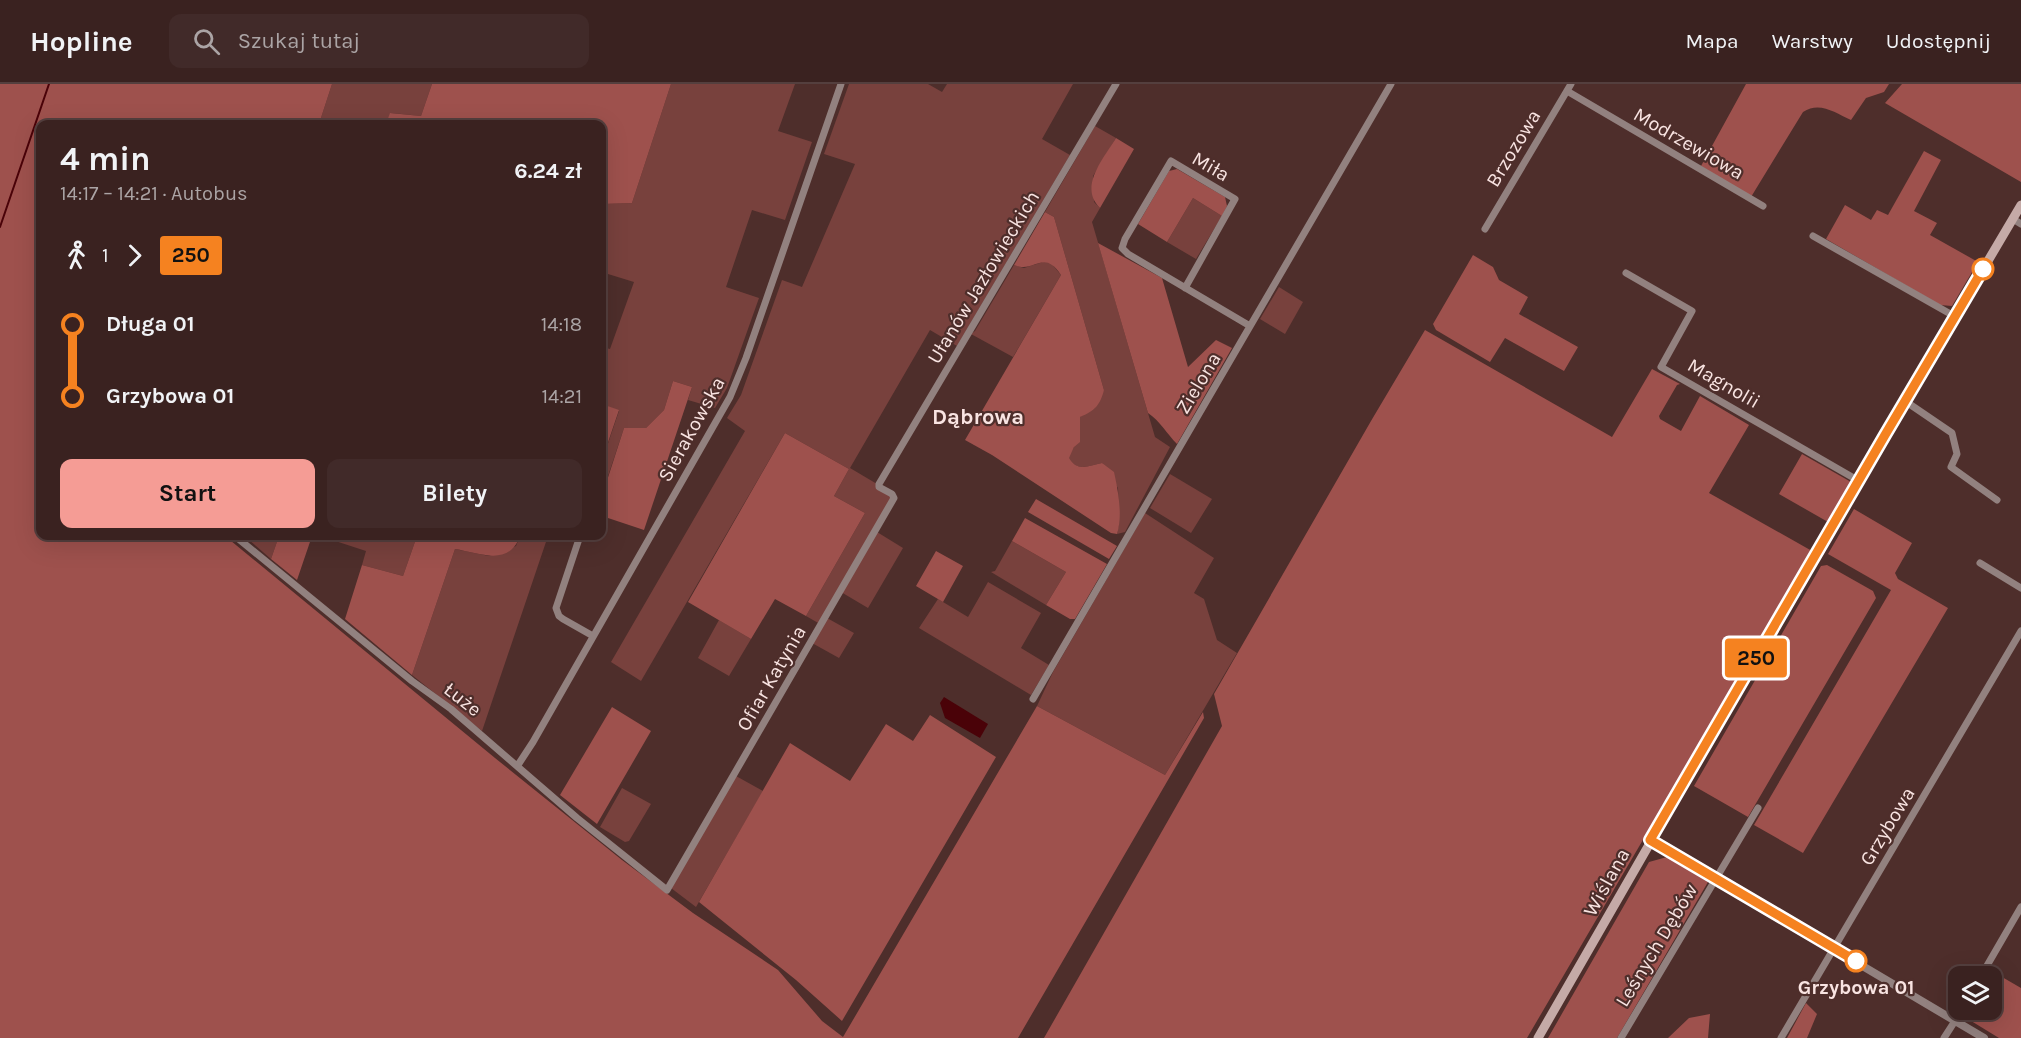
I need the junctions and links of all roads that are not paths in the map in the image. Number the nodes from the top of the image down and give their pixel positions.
1 (841, 84) edge
2 (1116, 84) edge
3 (1391, 84) edge
4 (1568, 87) edge
5 (2021, 205) edge
6 (1763, 206) dead end
7 (2017, 221) edge
8 (1485, 229) dead end
9 (1813, 236) dead end
10 (1626, 273) dead end
11 (1185, 288) junction
12 (1954, 316) junction
13 (1250, 326) junction
14 (1905, 401) junction
15 (1859, 481) junction
16 (880, 487) joint
17 (1997, 500) dead end
18 (240, 540) edge
19 (579, 540) edge
20 (1980, 563) dead end
21 (2021, 588) edge
22 (2021, 631) edge
23 (593, 636) junction
24 (1034, 699) dead end
25 (518, 765) junction
26 (1758, 808) dead end
27 (1650, 840) junction
28 (1715, 878) junction
29 (667, 890) joint
30 (2021, 907) edge
31 (1834, 948) junction
32 (1987, 966) edge
33 (1955, 1021) junction
34 (1538, 1038) edge
35 (1621, 1038) edge
36 (1781, 1038) edge
37 (1944, 1038) edge
38 (1984, 1038) edge

1 - 23 street, Sierakowska
2 - 16 street, Ułanów Jazłowieckich
3 - 13 street, Zielona
4 - 6 street, Modrzewiowa
4 - 8 street, Brzozowa
5 - 7 main road, Wiślana
7 - 12 main road, Wiślana
9 - 12 street
10 - 15 street, Magnolii
11 - 11 street, Miła
11 - 13 street, Miła
12 - 14 main road, Wiślana
13 - 24 street, Zielona
14 - 15 main road, Wiślana
14 - 17 street
15 - 27 main road, Wiślana
16 - 29 street, Ofiar Katynia
18 - 25 street, Łuże
19 - 23 street
20 - 21 street
22 - 31 street, Grzybowa
23 - 25 street, Sierakowska
25 - 29 street, Łuże
26 - 28 street, Leśnych Dębów
27 - 28 street
27 - 34 main road, Wiślana
28 - 31 street
28 - 35 street, Leśnych Dębów
30 - 32 street
31 - 33 street
31 - 36 street, Grzybowa
33 - 37 street
33 - 38 street

